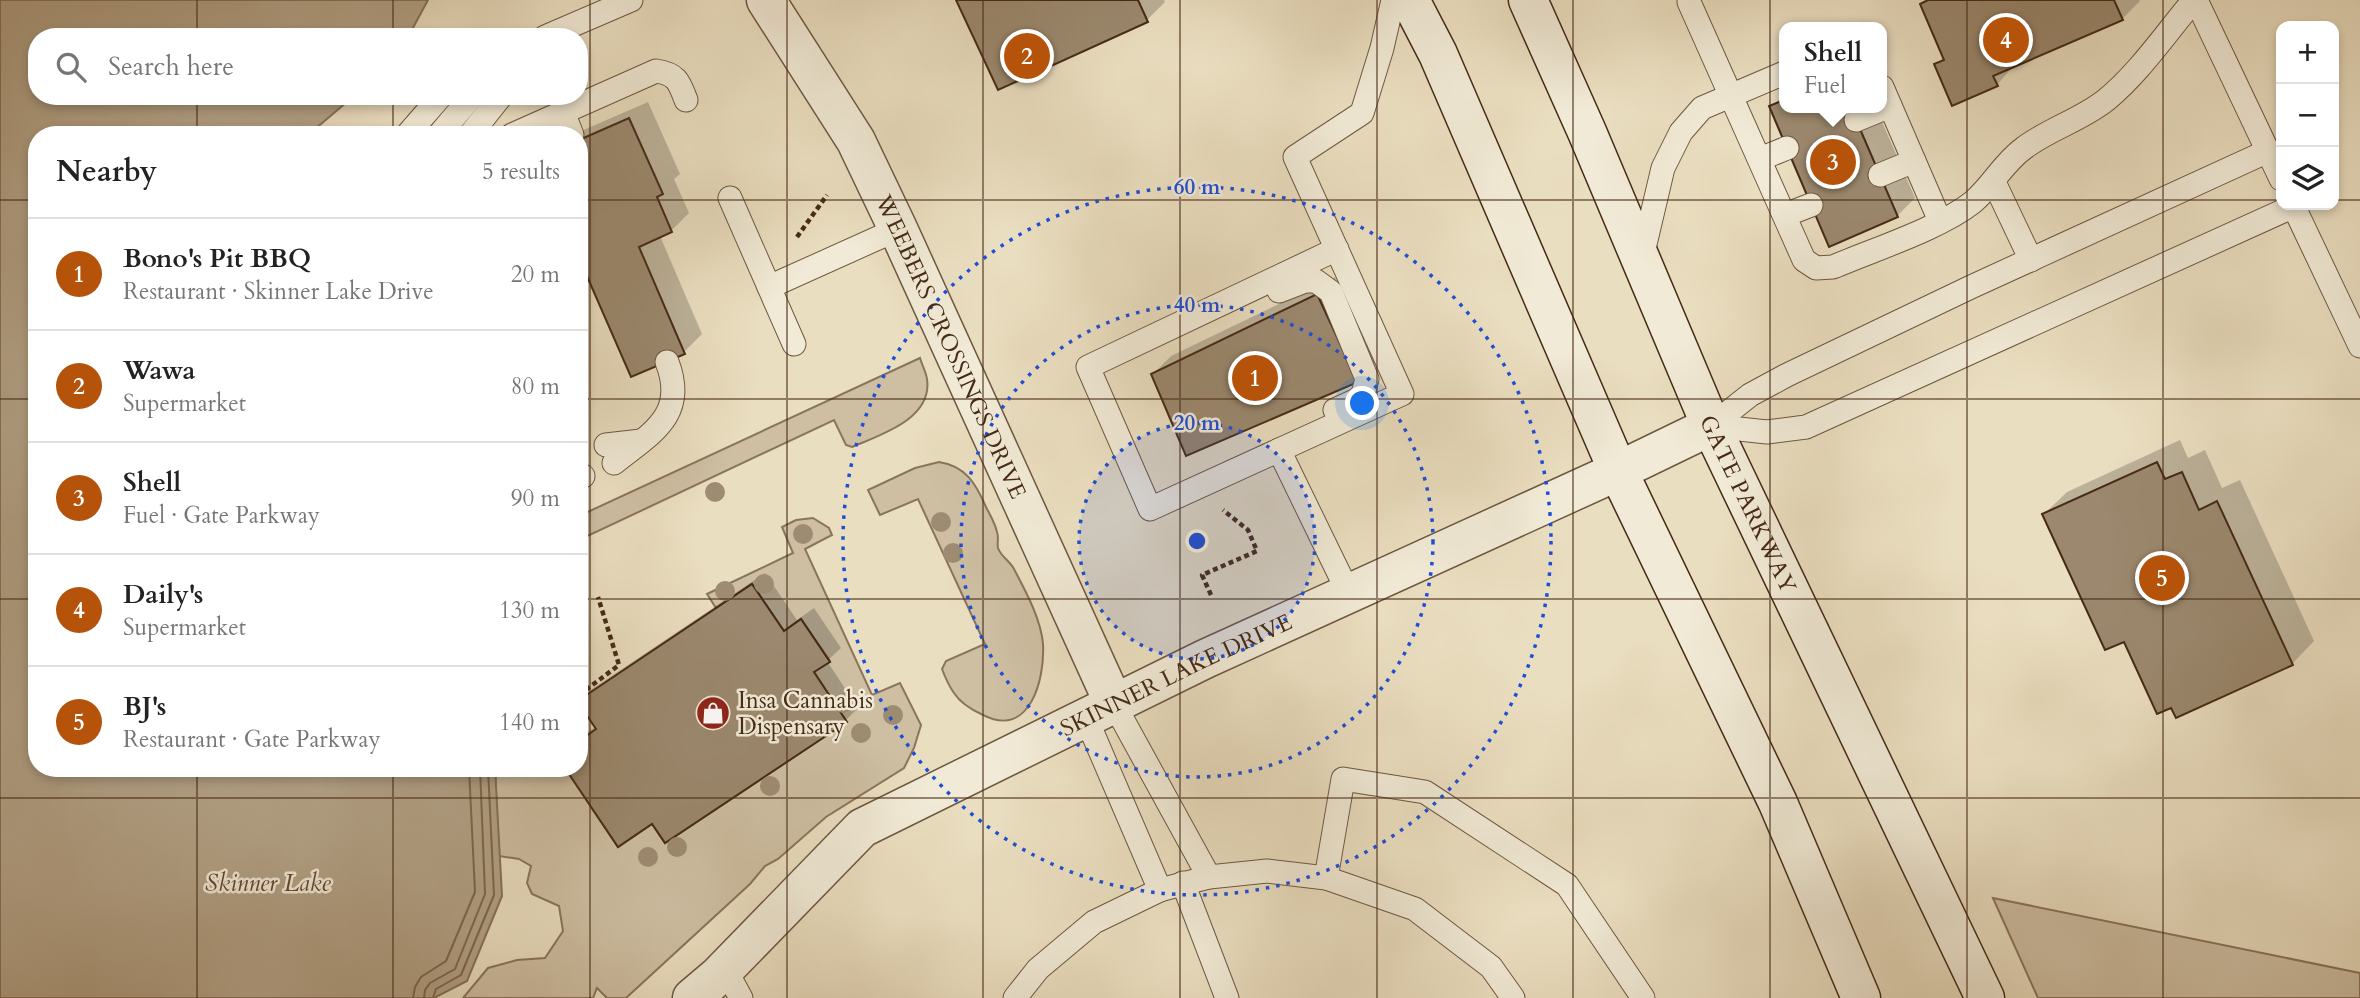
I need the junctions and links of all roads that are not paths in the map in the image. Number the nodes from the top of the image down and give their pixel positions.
1 (631, 0) edge
2 (766, 0) edge
3 (1393, 0) edge
4 (1410, 0) edge
5 (1528, 0) edge
6 (2195, 0) edge
7 (1689, 2) dead end
8 (566, 28) edge
9 (1779, 75) edge
10 (1732, 95) junction
11 (1887, 98) edge
12 (687, 100) dead end
13 (588, 101) edge
14 (433, 105) edge
15 (464, 105) edge
16 (495, 105) edge
17 (578, 105) edge
18 (562, 112) junction
19 (1865, 113) edge
20 (1856, 120) dead end
21 (415, 126) edge
22 (447, 126) edge
23 (477, 126) edge
24 (532, 126) edge
25 (568, 126) edge
26 (1787, 148) dead end
27 (2269, 151) junction
28 (1760, 159) junction
29 (1914, 161) junction
30 (2276, 167) edge
31 (1880, 176) dead end
32 (1994, 182) junction
33 (730, 198) dead end
34 (1811, 205) dead end
35 (2282, 210) edge
36 (2295, 210) edge
37 (1785, 215) junction
38 (1940, 221) junction
39 (898, 229) junction
40 (1337, 249) junction
41 (1641, 260) junction
42 (2031, 260) junction
43 (769, 287) junction
44 (793, 344) dead end
45 (2360, 346) edge
46 (1118, 352) junction
47 (667, 362) dead end
48 (1712, 426) junction
49 (1279, 450) junction
50 (610, 454) dead end
51 (1618, 471) junction
52 (1213, 481) junction
53 (1349, 594) junction
54 (1100, 711) junction
55 (1209, 877) junction
56 (1326, 878) junction
57 (1183, 883) junction
58 (1160, 890) junction
59 (733, 983) edge
60 (692, 998) edge
61 (1015, 998) edge
62 (1227, 998) edge
63 (1513, 998) edge
64 (1643, 998) edge
65 (1861, 998) edge
66 (1985, 998) edge

1 - 8 lane
2 - 39 main road, WEEBERS CROSSINGS DRIVE
3 - 40 lane
4 - 51 main road
5 - 41 main road, GATE PARKWAY
6 - 27 lane
6 - 32 lane
7 - 10 lane
9 - 10 lane
10 - 28 lane
10 - 41 lane
11 - 29 lane
12 - 13 lane
14 - 21 lane
15 - 22 lane
16 - 23 lane
17 - 18 lane
18 - 24 lane
18 - 25 lane
19 - 20 lane
26 - 28 lane
27 - 30 lane
27 - 42 lane
28 - 37 lane
29 - 31 lane
29 - 38 lane
32 - 38 lane
32 - 42 lane
33 - 43 lane
34 - 37 lane
35 - 48 lane
36 - 45 lane
37 - 38 lane
39 - 43 lane
39 - 54 main road, WEEBERS CROSSINGS DRIVE
40 - 46 lane
40 - 49 lane
41 - 48 main road, GATE PARKWAY
42 - 48 lane
43 - 44 lane
46 - 52 lane
46 - 52 lane
47 - 50 lane
48 - 51 main road, SKINNER LAKE DRIVE
48 - 66 main road, GATE PARKWAY
49 - 52 lane
49 - 53 lane
51 - 53 main road, SKINNER LAKE DRIVE
51 - 65 main road
53 - 54 main road, SKINNER LAKE DRIVE
54 - 55 lane
54 - 58 lane
54 - 59 main road, SKINNER LAKE DRIVE
55 - 56 lane
55 - 57 lane
56 - 63 lane
56 - 64 lane
57 - 58 lane
57 - 62 lane
58 - 61 lane
59 - 60 main road, SKINNER LAKE DRIVE

